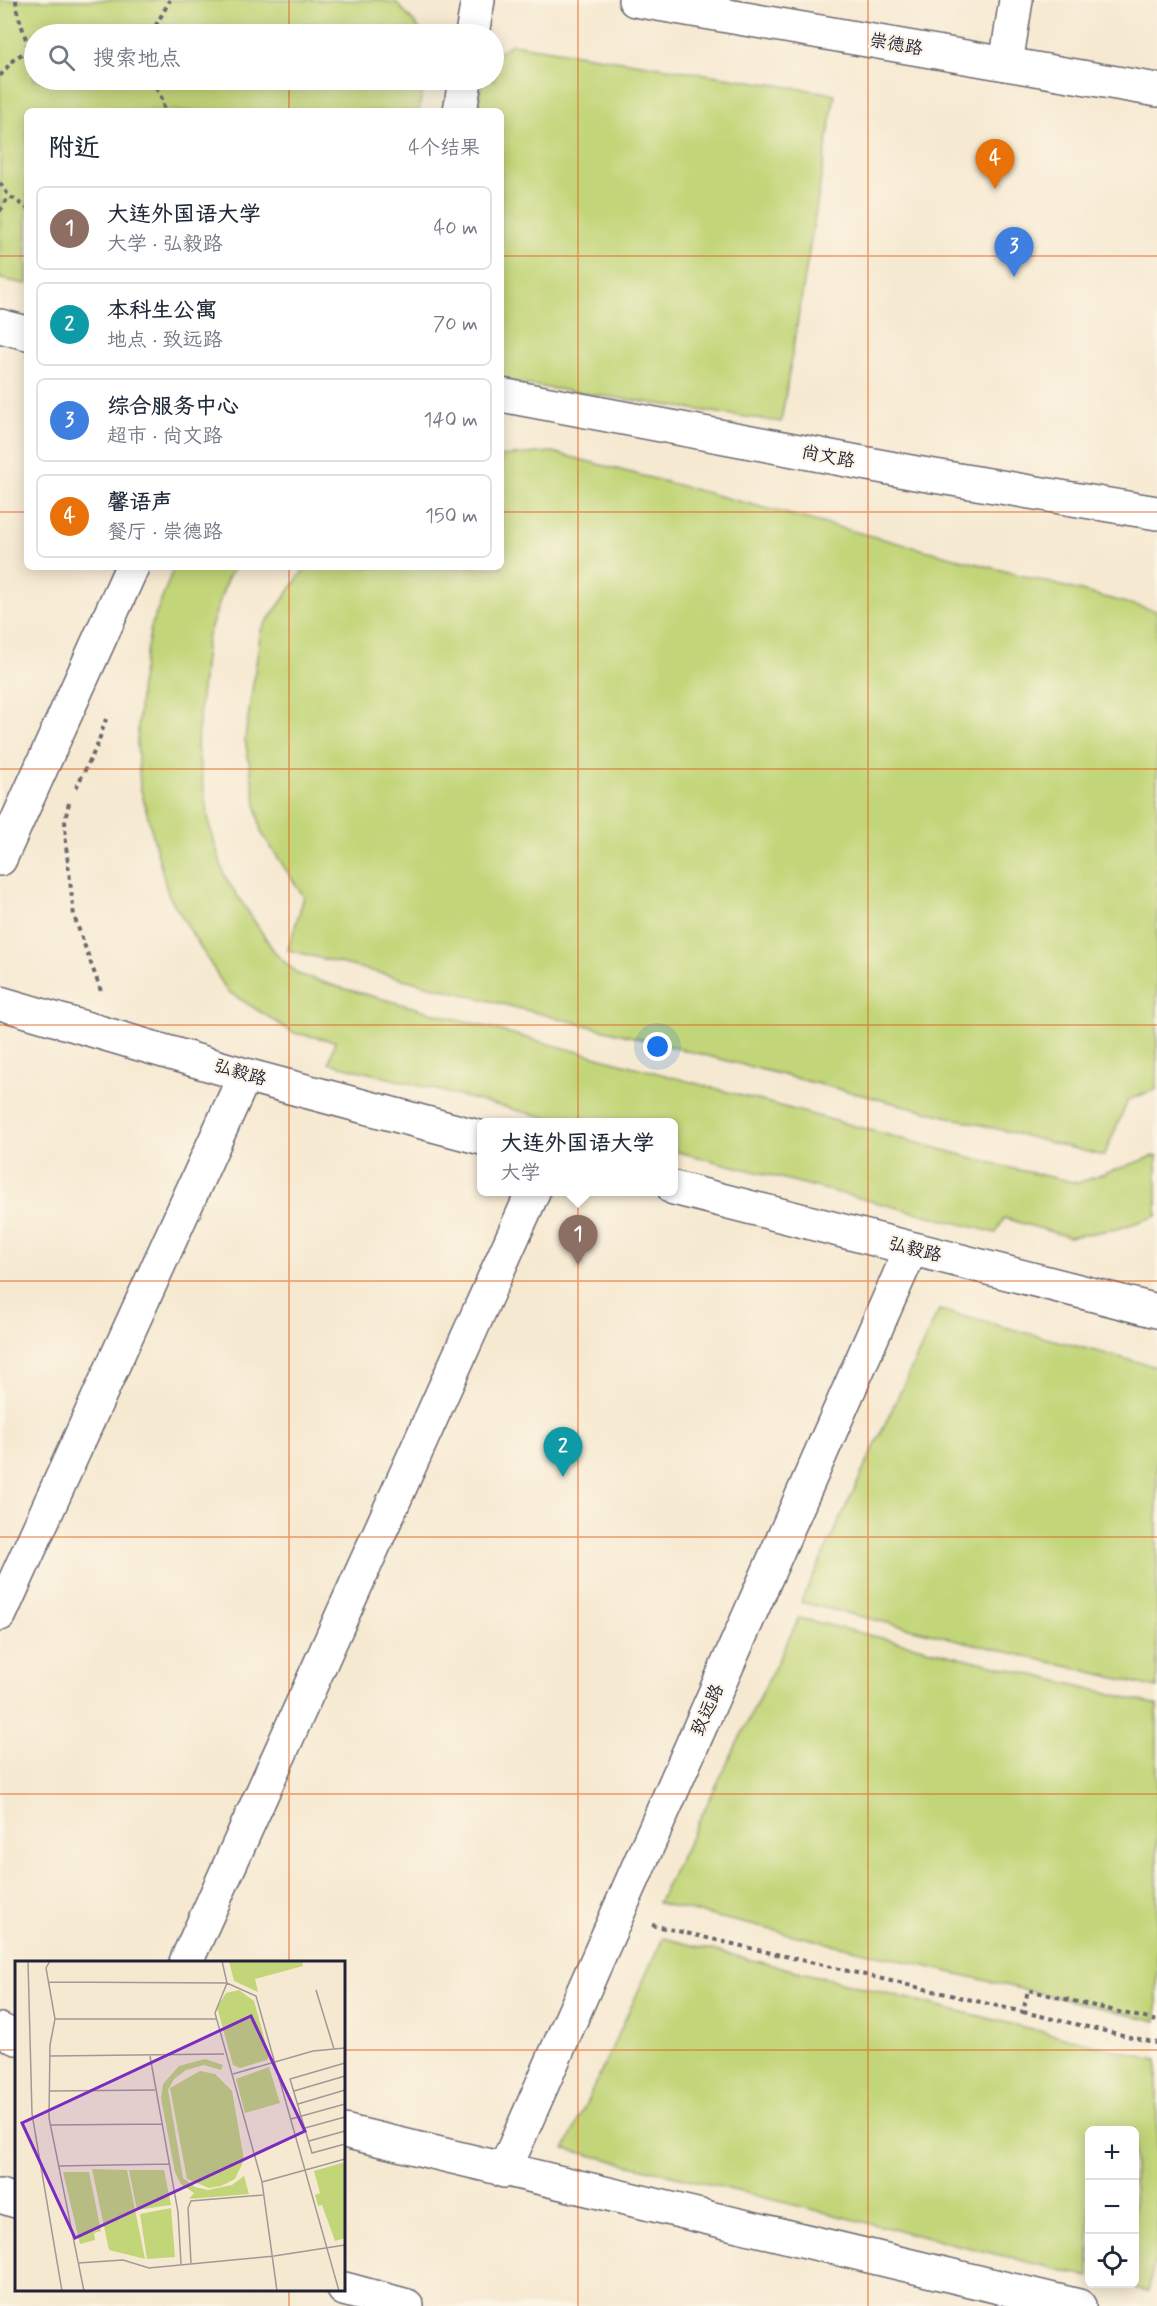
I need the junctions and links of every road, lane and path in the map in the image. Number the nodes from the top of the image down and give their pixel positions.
1 (16, 0) edge
2 (170, 0) edge
3 (478, 0) edge
4 (635, 0) edge
5 (1016, 0) edge
6 (157, 24) edge
7 (474, 24) edge
8 (24, 33) edge
9 (24, 52) edge
10 (1006, 64) junction
11 (0, 76) edge
12 (157, 90) edge
13 (463, 90) edge
14 (1157, 90) edge
15 (164, 108) edge
16 (460, 108) edge
17 (0, 183) edge
18 (9, 196) junction
19 (24, 206) edge
20 (0, 211) edge
21 (0, 326) edge
22 (24, 332) edge
23 (504, 396) edge
24 (1157, 513) edge
25 (131, 570) edge
26 (80, 684) junction
27 (0, 859) edge
28 (0, 1003) edge
29 (121, 1039) junction
30 (245, 1075) junction
31 (477, 1137) edge
32 (678, 1189) edge
33 (531, 1196) edge
34 (911, 1249) junction
35 (1157, 1311) edge
36 (0, 1614) edge
37 (617, 1916) junction
38 (186, 1961) edge
39 (1023, 2012) junction
40 (1157, 2021) edge
41 (0, 2030) edge
42 (15, 2038) edge
43 (1157, 2043) edge
44 (345, 2131) edge
45 (504, 2171) junction
46 (0, 2196) edge
47 (15, 2201) edge
48 (345, 2289) edge
49 (407, 2306) edge
50 (1079, 2306) edge

1 - 8 path
2 - 6 path
3 - 7 street
4 - 10 street, 崇德路
5 - 10 street
9 - 11 path
10 - 14 street, 崇德路
12 - 15 path
13 - 16 street
17 - 18 path
18 - 19 path
18 - 20 path
21 - 22 street
23 - 24 street, 尚文路
25 - 26 street
26 - 27 street
26 - 29 path
28 - 29 street, 弘毅路
29 - 30 street, 弘毅路
30 - 31 street, 弘毅路
30 - 36 street
32 - 34 street, 弘毅路
33 - 38 street
34 - 35 street, 弘毅路
34 - 37 street, 致远路
37 - 39 path
37 - 45 street, 致远路
39 - 40 path
39 - 43 path
41 - 42 street
44 - 45 street
45 - 50 street
46 - 47 street
48 - 49 street

